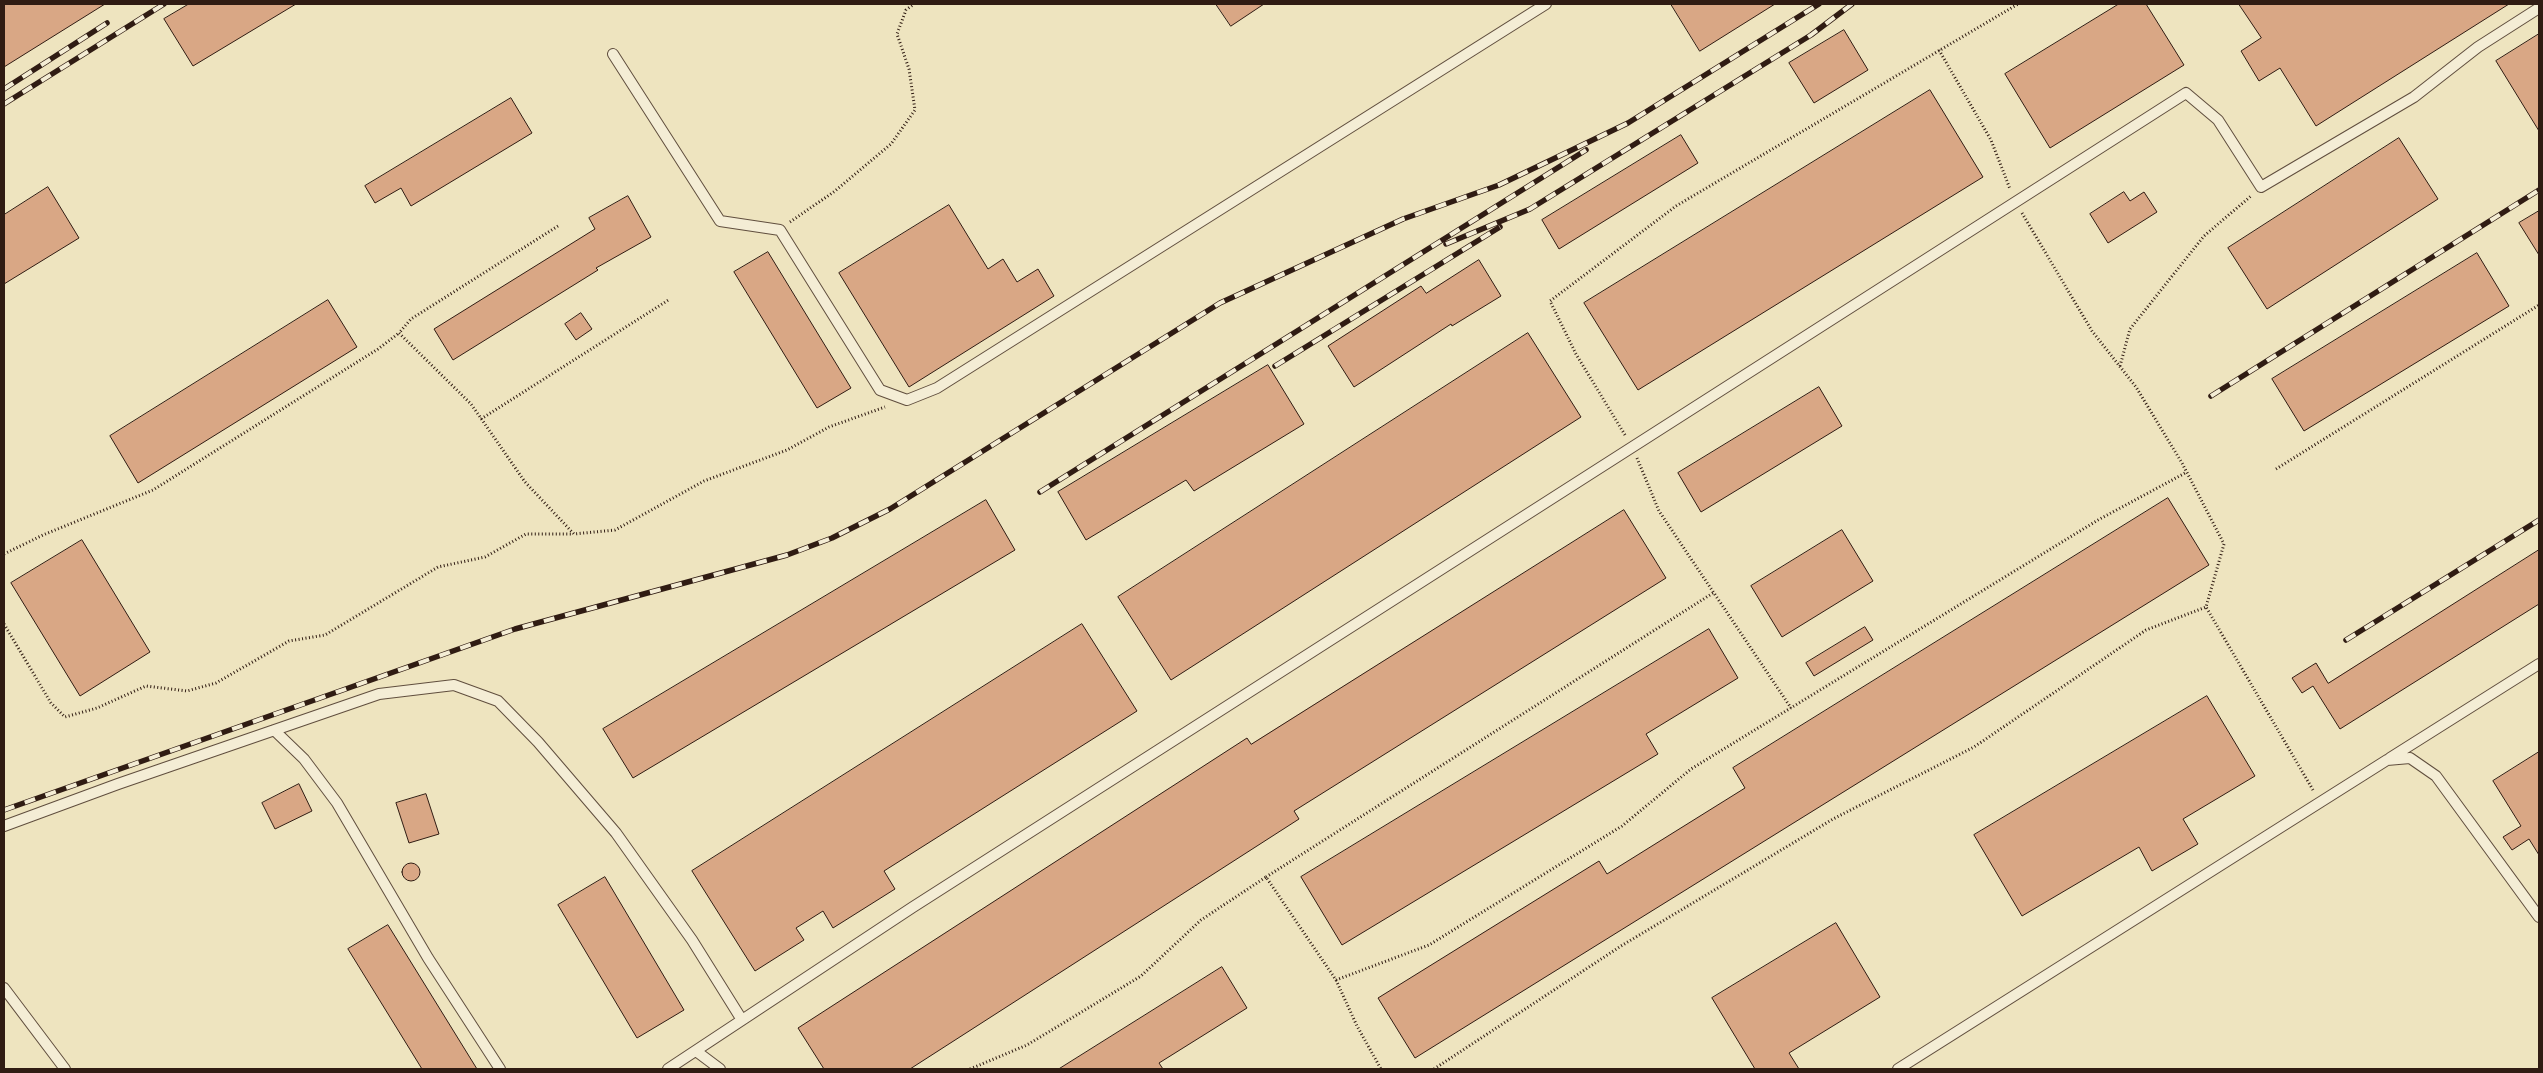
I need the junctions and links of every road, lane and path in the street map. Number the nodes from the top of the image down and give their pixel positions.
1 (914, 4) edge
2 (1546, 4) edge
3 (2018, 4) edge
4 (2539, 8) edge
5 (1939, 50) junction
6 (613, 54) dead end
7 (2261, 187) junction
8 (2015, 202) junction
9 (558, 226) dead end
10 (780, 230) junction
11 (670, 299) dead end
12 (2539, 304) edge
13 (399, 333) junction
14 (2120, 367) junction
15 (907, 400) junction
16 (482, 419) junction
17 (1632, 447) junction
18 (2276, 470) dead end
19 (2187, 472) junction
20 (574, 534) junction
21 (4, 554) edge
22 (1713, 593) junction
23 (2206, 607) junction
24 (4, 624) edge
25 (2539, 664) edge
26 (1791, 708) junction
27 (274, 730) junction
28 (2387, 760) junction
29 (2319, 803) junction
30 (4, 826) edge
31 (1266, 877) junction
32 (2539, 917) edge
33 (1336, 980) junction
34 (4, 988) edge
35 (742, 1020) junction
36 (696, 1051) junction
37 (65, 1069) edge
38 (500, 1069) edge
39 (668, 1069) edge
40 (720, 1069) edge
41 (970, 1069) edge
42 (1381, 1069) edge
43 (1434, 1069) edge
44 (1898, 1069) edge

1 - 10 path
2 - 15 lane
3 - 5 path
4 - 7 lane
5 - 8 path
5 - 17 path
6 - 10 lane
7 - 8 lane
7 - 14 path
8 - 14 path
8 - 17 lane
9 - 13 path
10 - 15 lane
11 - 16 path
12 - 18 path
13 - 16 path
13 - 21 path
14 - 19 path
15 - 20 path
16 - 20 path
17 - 22 path
17 - 35 lane
19 - 23 path
19 - 26 path
20 - 24 path
22 - 26 path
22 - 31 path
23 - 29 path
23 - 43 path
25 - 28 lane
26 - 33 path
27 - 30 lane
27 - 35 lane
27 - 38 lane
28 - 29 lane
28 - 32 lane
29 - 44 lane
31 - 33 path
31 - 41 path
33 - 42 path
34 - 37 lane
35 - 36 lane
36 - 39 lane
36 - 40 lane

